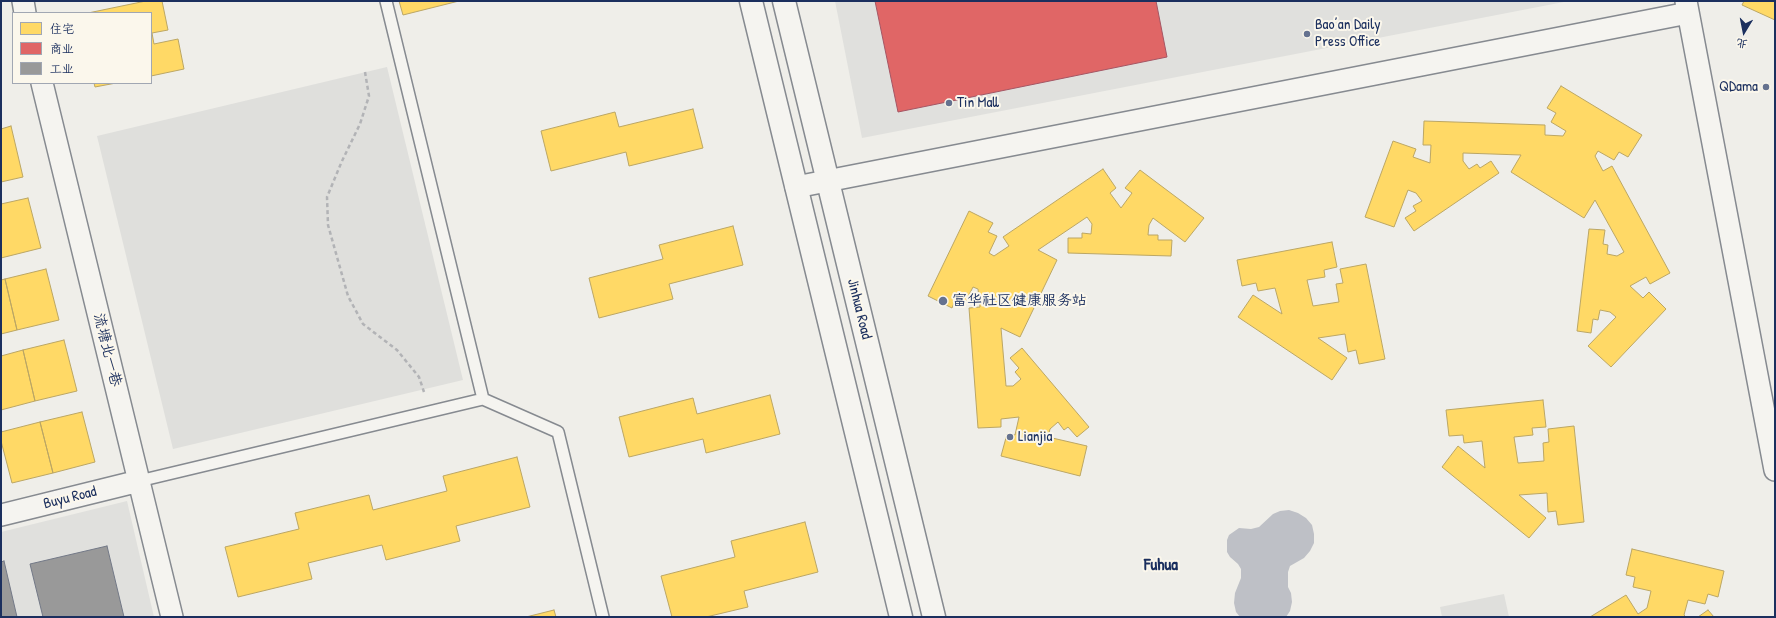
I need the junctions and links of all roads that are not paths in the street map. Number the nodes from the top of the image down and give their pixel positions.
1 (23, 1) edge
2 (386, 1) edge
3 (751, 1) edge
4 (784, 1) edge
5 (1687, 7) edge
6 (26, 12) edge
7 (42, 84) edge
8 (827, 181) junction
9 (796, 187) junction
10 (483, 400) junction
11 (1775, 470) edge
12 (139, 481) junction
13 (1, 515) edge
14 (172, 617) edge
15 (603, 617) edge
16 (901, 617) edge
17 (934, 617) edge

1 - 6 street
2 - 10 lane
3 - 9 street
4 - 8 street, Jinhua Road
5 - 8 street
5 - 11 street
7 - 12 street, 流塘北一巷
8 - 9 street
8 - 17 street, Jinhua Road
9 - 16 street
10 - 12 lane
10 - 15 lane
12 - 13 street, Buyu Road
12 - 14 street, 流塘北一巷

